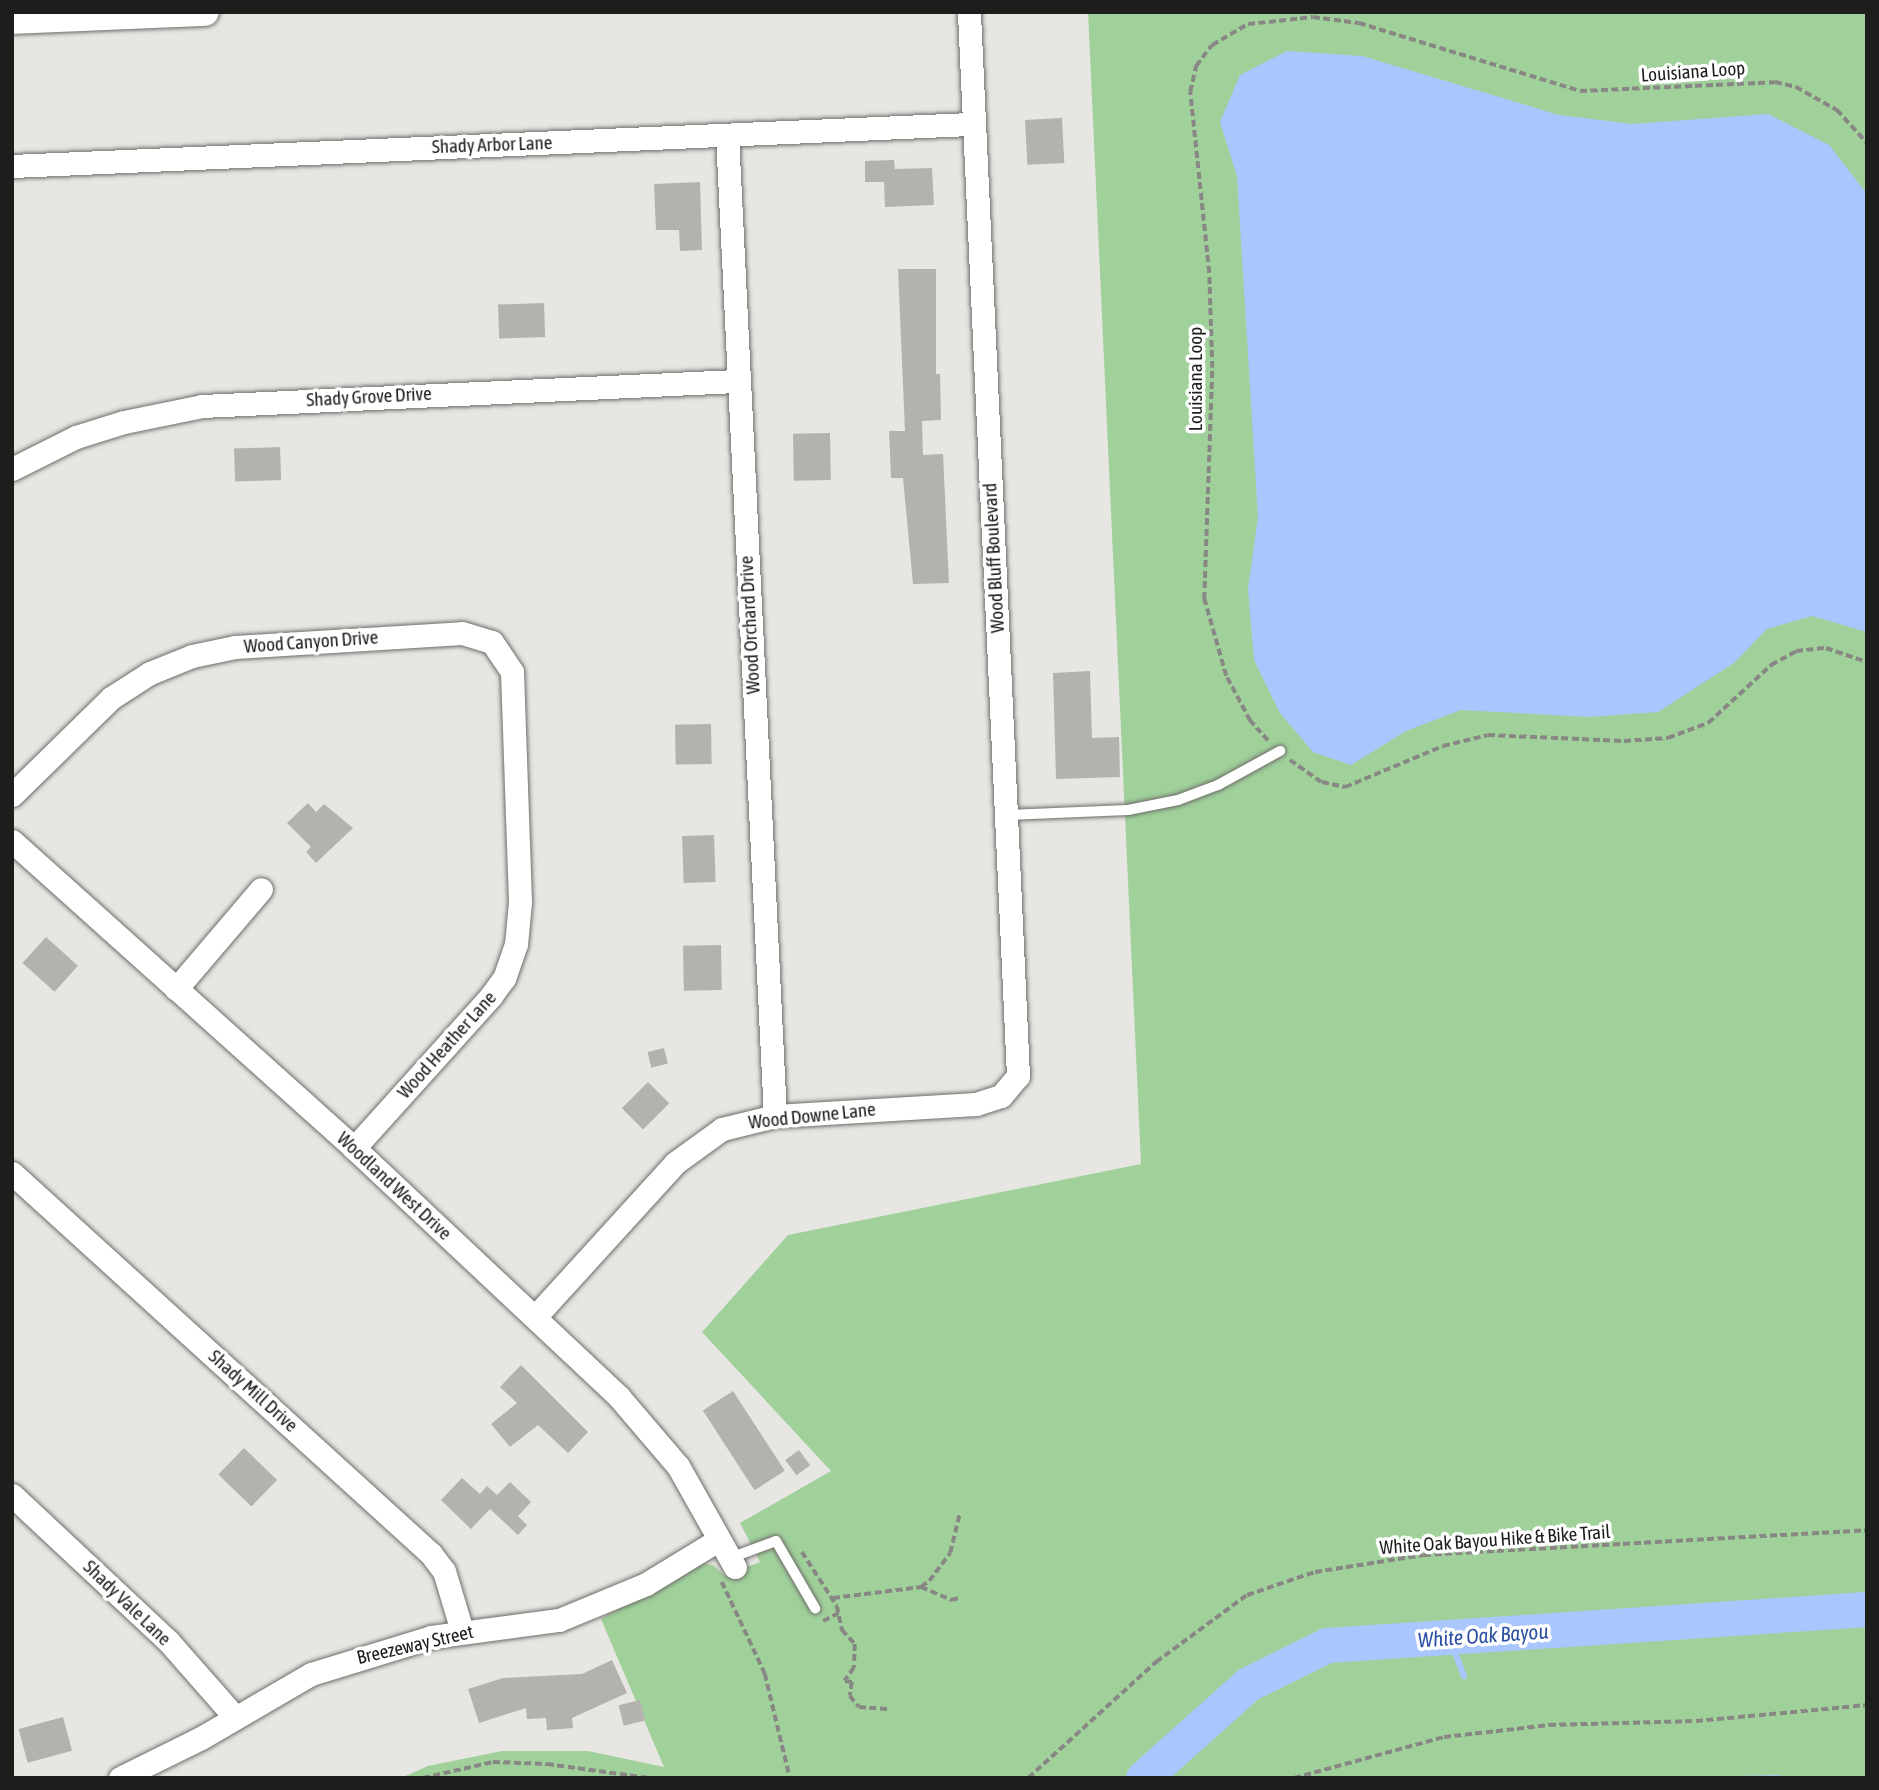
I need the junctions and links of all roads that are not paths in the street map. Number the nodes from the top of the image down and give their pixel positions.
1 (205, 12) edge
2 (969, 12) edge
3 (12, 20) edge
4 (972, 124) junction
5 (727, 135) junction
6 (12, 166) edge
7 (737, 381) junction
8 (12, 469) edge
9 (1280, 751) road end
10 (12, 795) edge
11 (515, 804) joint
12 (1007, 815) junction
13 (12, 841) edge
14 (261, 889) dead end
15 (176, 989) junction
16 (1001, 1096) joint
17 (775, 1115) junction
18 (354, 1148) junction
19 (12, 1173) edge
20 (535, 1317) junction
21 (12, 1495) edge
22 (728, 1555) junction
23 (815, 1608) road end
24 (462, 1631) junction
25 (235, 1717) junction
26 (120, 1778) edge

1 - 3 street
2 - 4 street, Wood Bluff Boulevard
4 - 5 street, Shady Arbor Lane
4 - 12 street, Wood Bluff Boulevard
5 - 6 street, Shady Arbor Lane
5 - 7 street, Wood Orchard Drive
7 - 8 street, Shady Grove Drive
7 - 17 street, Wood Orchard Drive
9 - 12 lane
10 - 11 street, Wood Canyon Drive
11 - 18 street, Wood Heather Lane
12 - 16 street, Wood Bluff Boulevard
13 - 15 street, Woodland West Drive
14 - 15 street
15 - 18 street, Woodland West Drive
16 - 17 street, Wood Downe Lane
17 - 20 street, Wood Downe Lane
18 - 20 street, Woodland West Drive
19 - 24 street, Shady Mill Drive
20 - 22 street, Woodland West Drive
21 - 25 street, Shady Vale Lane
22 - 23 lane
22 - 24 street, Breezeway Street
24 - 25 street, Breezeway Street
25 - 26 street, Breezeway Street

